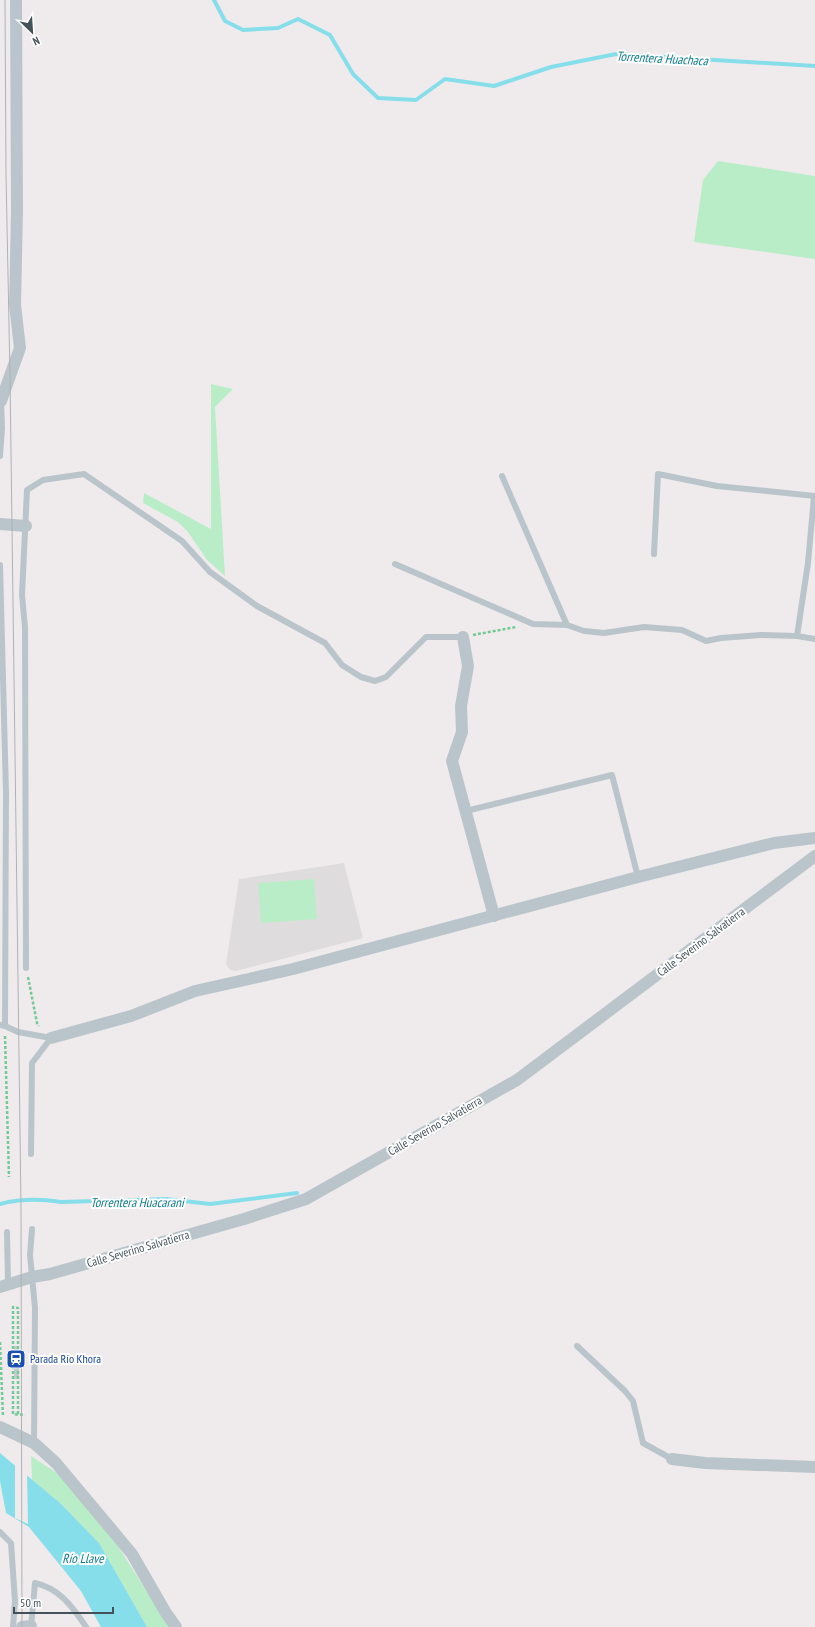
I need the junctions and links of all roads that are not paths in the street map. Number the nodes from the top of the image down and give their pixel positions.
1 (16, 0) edge
2 (0, 388) edge
3 (1, 401) edge
4 (0, 456) edge
5 (502, 476) dead end
6 (814, 496) edge
7 (0, 524) edge
8 (26, 526) junction
9 (654, 554) dead end
10 (395, 564) dead end
11 (0, 565) edge
12 (567, 625) junction
13 (797, 636) junction
14 (463, 637) joint
15 (815, 639) edge
16 (466, 811) junction
17 (815, 838) edge
18 (815, 856) edge
19 (638, 877) junction
20 (494, 916) junction
21 (26, 968) road end
22 (3, 1026) edge
23 (51, 1038) junction
24 (31, 1154) dead end
25 (32, 1229) dead end
26 (7, 1232) dead end
27 (32, 1277) junction
28 (4, 1286) edge
29 (577, 1346) dead end
30 (2, 1428) edge
31 (34, 1443) junction
32 (672, 1459) joint
33 (815, 1467) edge
34 (0, 1532) edge
35 (13, 1627) edge
36 (28, 1627) edge
37 (86, 1627) edge
38 (176, 1627) edge

1 - 3 street
2 - 3 lane
3 - 4 lane
5 - 12 lane
6 - 9 lane
6 - 13 lane
7 - 8 street
8 - 14 lane
8 - 21 lane
10 - 12 lane
11 - 22 lane
12 - 13 lane
13 - 15 lane
14 - 16 street
16 - 19 lane
16 - 20 street
17 - 19 street
18 - 27 street, Calle Severino Salvatierra
19 - 20 street
20 - 23 street
22 - 23 lane
23 - 24 lane
25 - 27 lane
26 - 28 lane
27 - 28 street, Calle Severino Salvatierra
27 - 31 lane
29 - 32 lane
30 - 31 street
31 - 38 street
32 - 33 street
34 - 35 lane
36 - 37 lane

